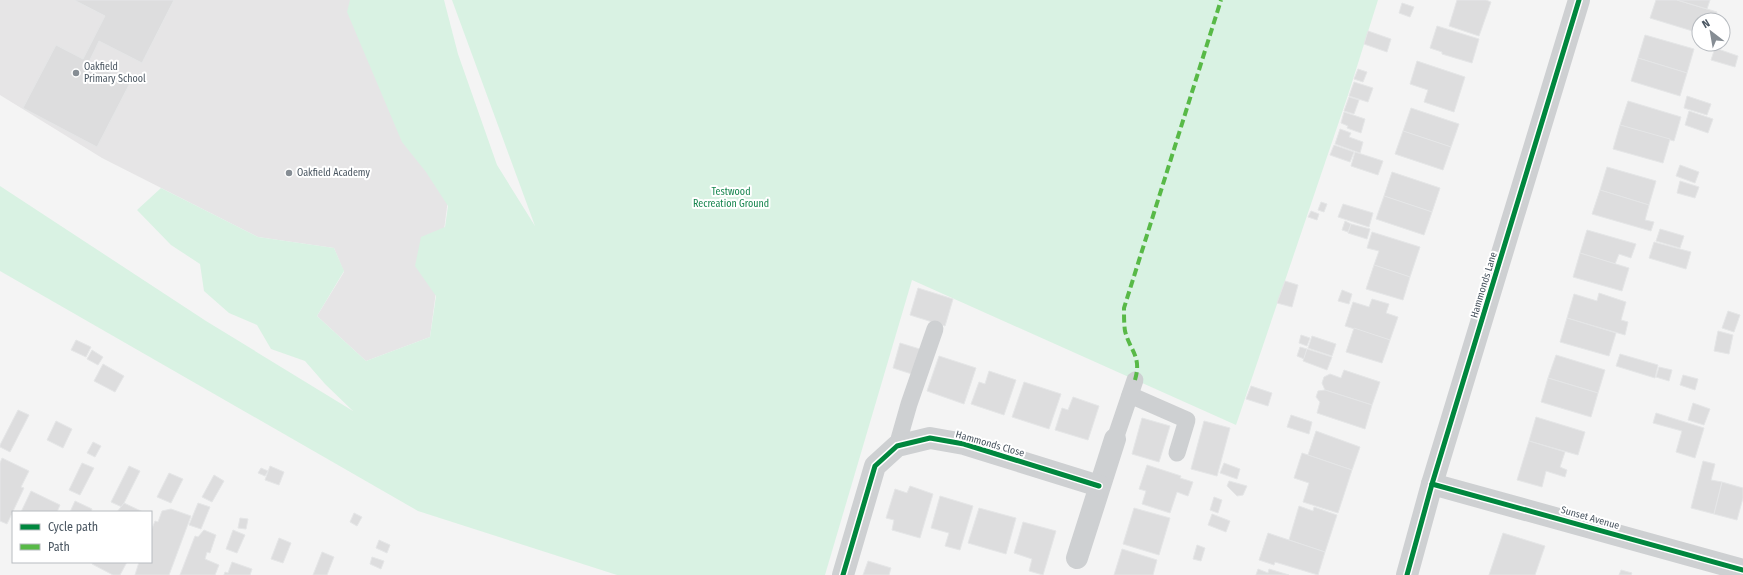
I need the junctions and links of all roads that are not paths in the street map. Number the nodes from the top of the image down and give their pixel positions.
1 (1579, 0) edge
2 (935, 329) dead end
3 (1115, 439) joint
4 (897, 446) junction
5 (1177, 453) dead end
6 (1432, 484) junction
7 (1099, 486) junction
8 (1077, 558) dead end
9 (1743, 570) edge
10 (843, 575) edge
11 (1407, 575) edge

1 - 6 street, Hammonds Lane
2 - 4 lane
3 - 5 lane
3 - 7 street
4 - 7 street, Hammonds Close
4 - 10 street, Hammonds Close
6 - 9 street, Sunset Avenue
6 - 11 street, Hammonds Lane
7 - 8 street

